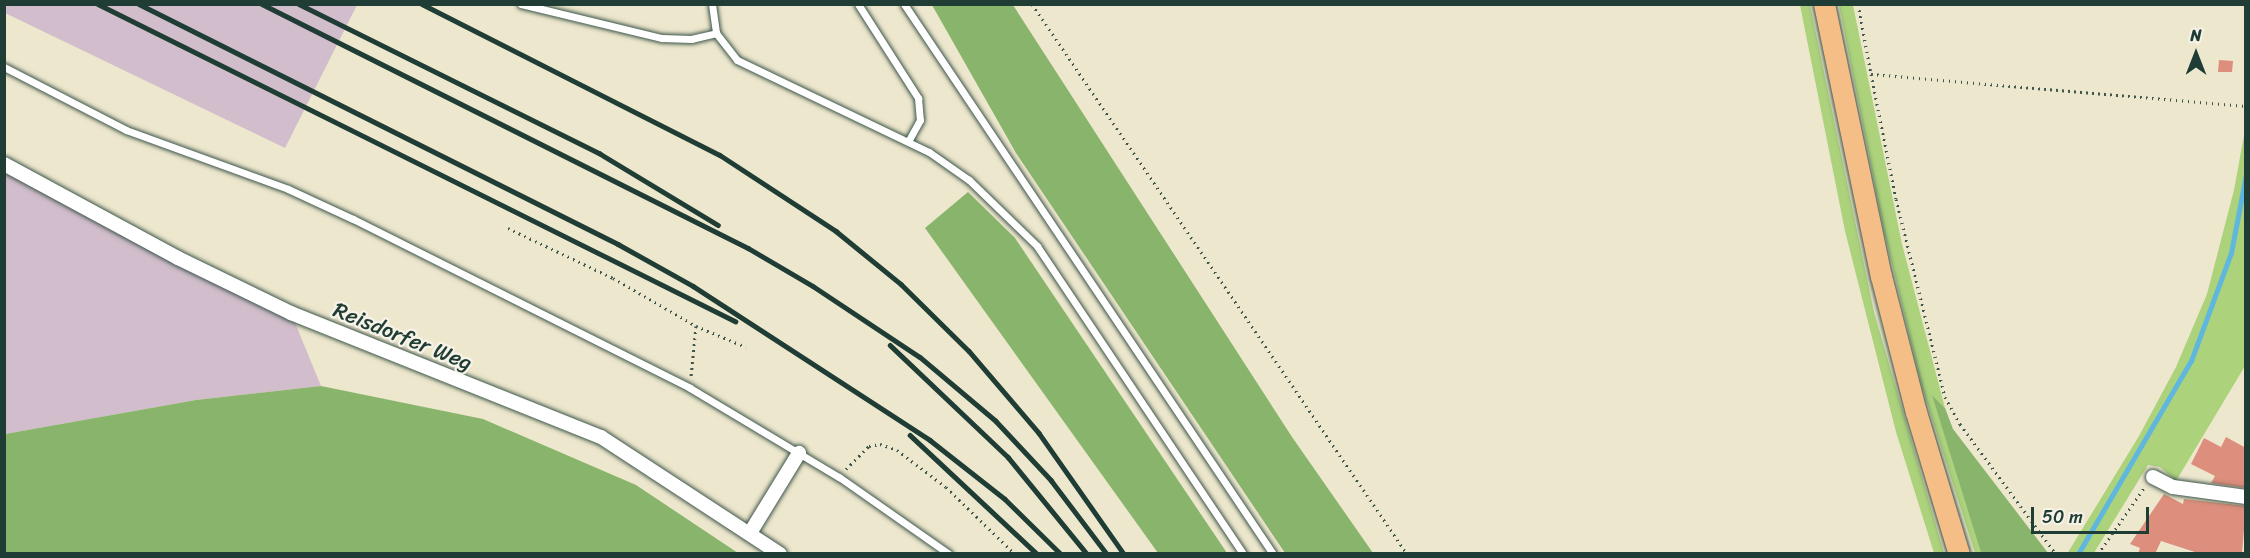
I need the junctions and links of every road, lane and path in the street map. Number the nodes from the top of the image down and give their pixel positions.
1 (521, 4) edge
2 (712, 4) edge
3 (858, 4) edge
4 (904, 4) edge
5 (1032, 4) edge
6 (1824, 4) edge
7 (1858, 4) edge
8 (716, 33) junction
9 (4, 67) edge
10 (1871, 74) junction
11 (2246, 106) edge
12 (909, 140) junction
13 (4, 164) edge
14 (508, 228) dead end
15 (696, 326) junction
16 (746, 347) dead end
17 (690, 388) junction
18 (800, 453) junction
19 (839, 477) junction
20 (2152, 477) joint
21 (2246, 497) edge
22 (750, 533) junction
23 (780, 554) edge
24 (949, 554) edge
25 (1015, 554) edge
26 (1244, 554) edge
27 (1273, 554) edge
28 (1407, 554) edge
29 (1959, 554) edge
30 (2056, 554) edge
31 (2098, 554) edge

1 - 8 lane
2 - 8 lane
3 - 12 lane
4 - 27 lane
5 - 28 path
6 - 29 main road
7 - 10 path
8 - 12 lane
9 - 17 lane
10 - 11 path
10 - 30 path
12 - 26 lane
13 - 22 street, Reisdorfer Weg
14 - 15 path
15 - 16 path
15 - 17 path
17 - 18 lane
18 - 19 lane
18 - 22 street
19 - 24 lane
19 - 25 path
20 - 21 street
20 - 31 path
22 - 23 street, Reisdorfer Weg

